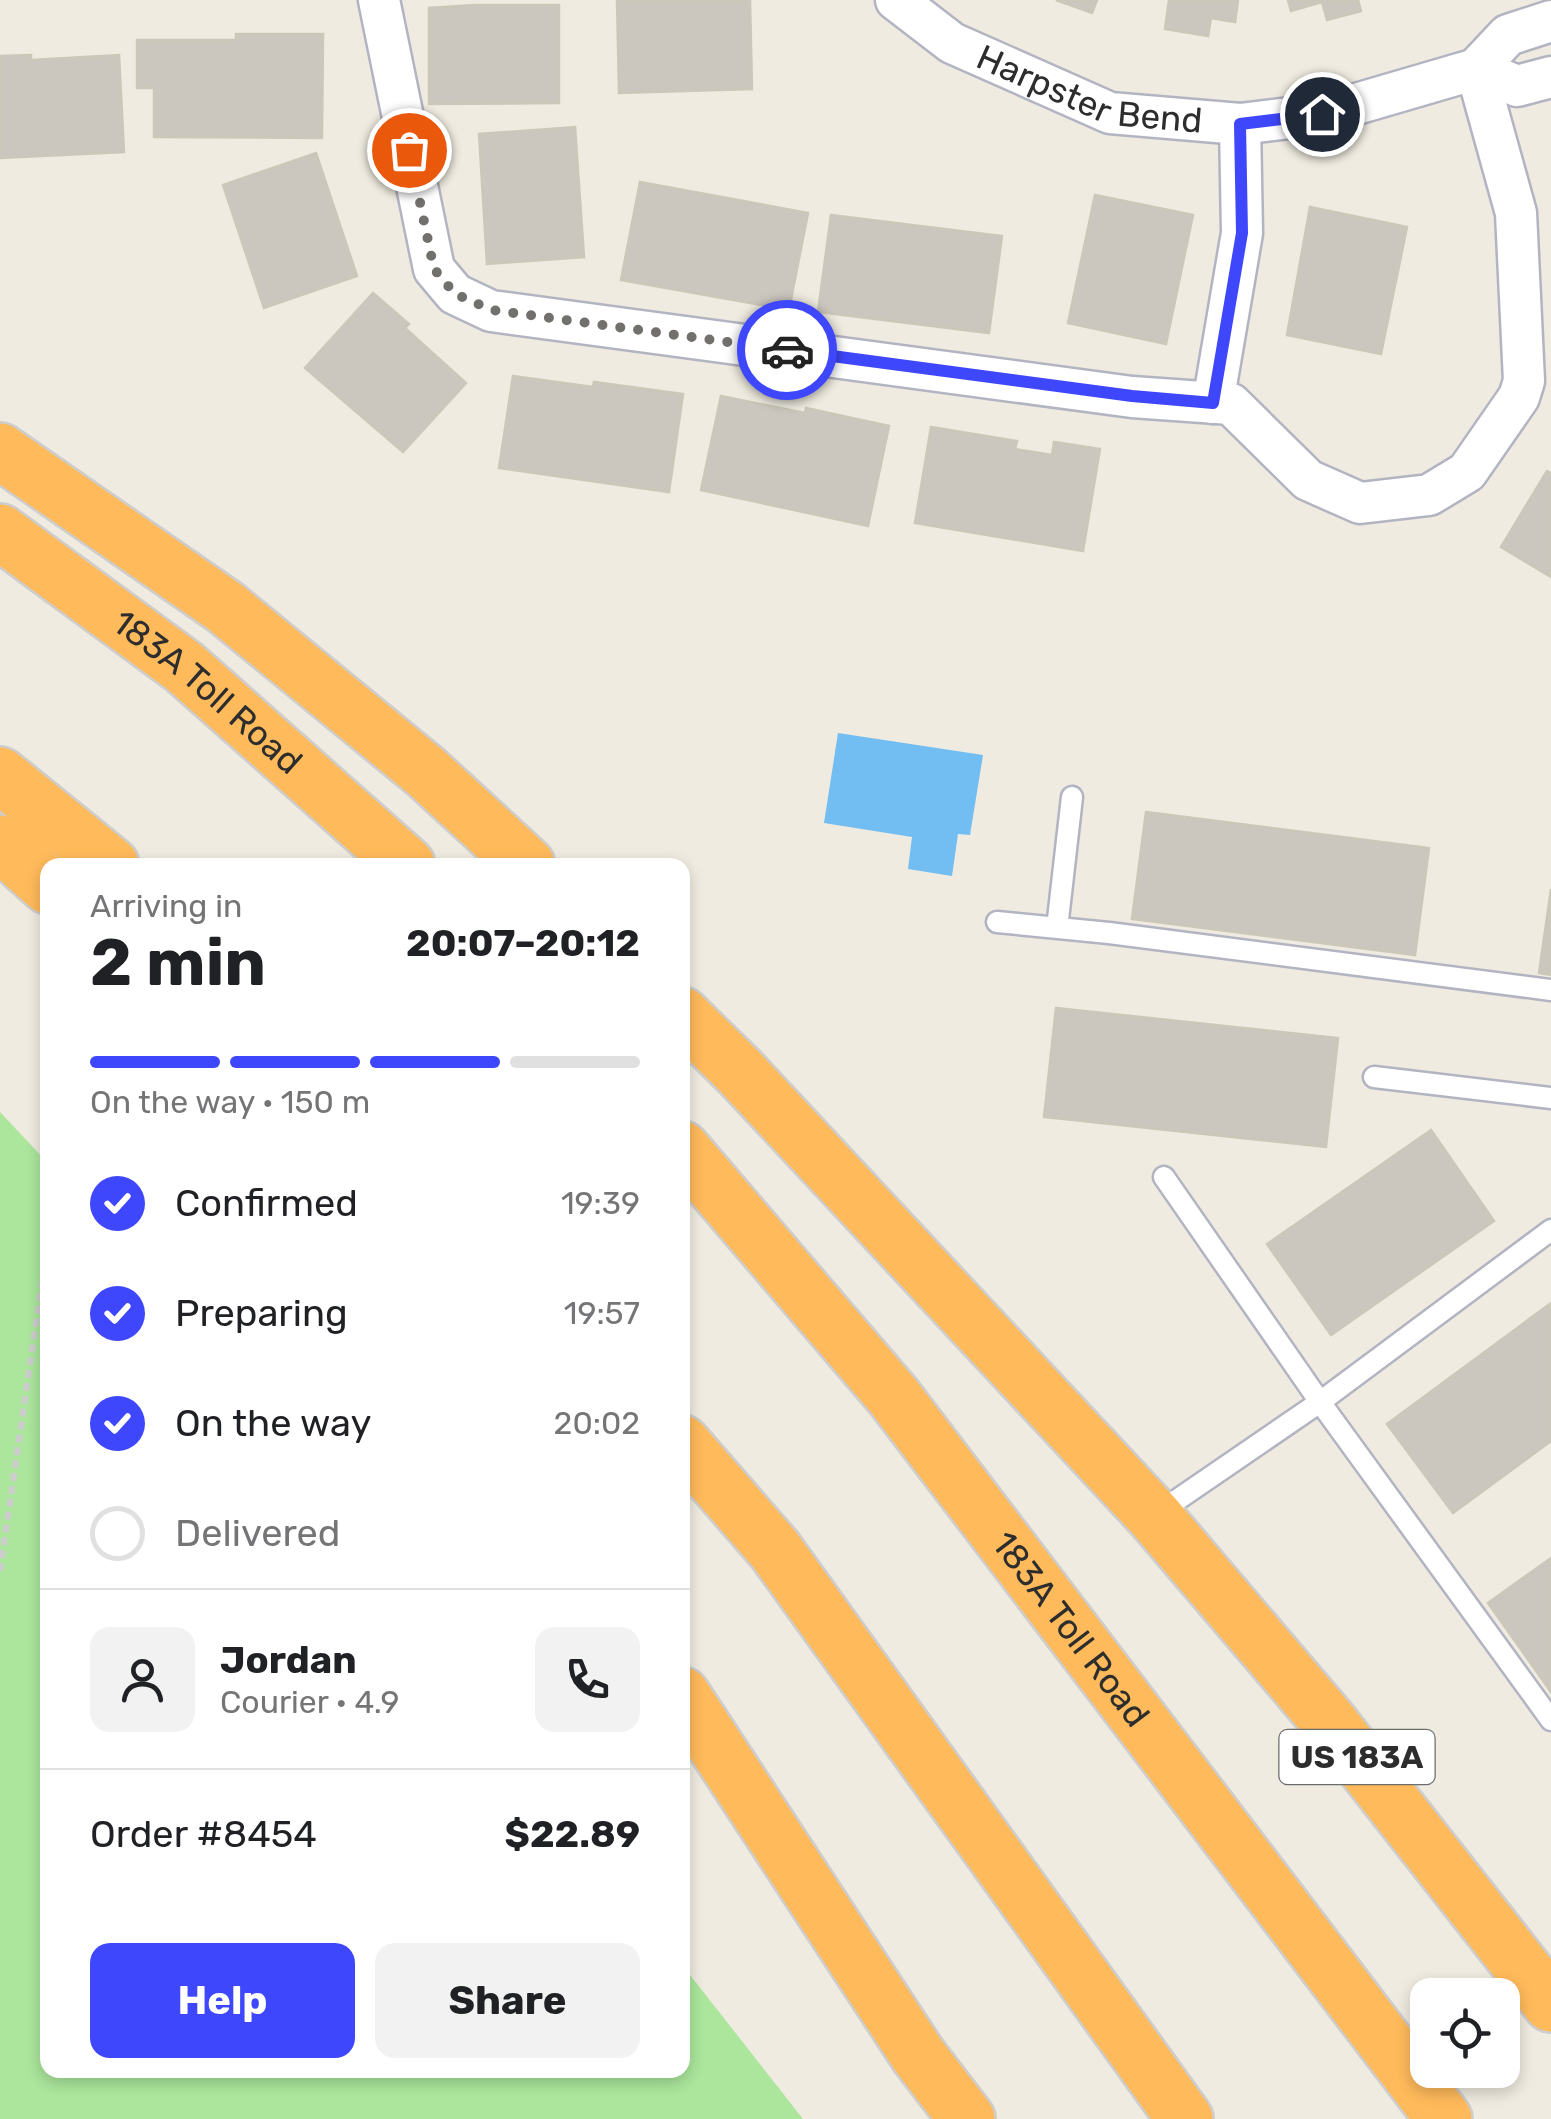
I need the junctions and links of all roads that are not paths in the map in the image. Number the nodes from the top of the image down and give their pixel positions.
1 (379, 0) edge
2 (896, 0) edge
3 (1551, 21) edge
4 (1476, 69) junction
5 (1551, 77) edge
6 (1240, 124) junction
7 (1213, 403) junction
8 (0, 451) edge
9 (0, 532) edge
10 (0, 775) edge
11 (1072, 797) dead end
12 (0, 843) edge
13 (101, 858) edge
14 (398, 858) edge
15 (519, 858) edge
16 (40, 879) edge
17 (997, 922) dead end
18 (1057, 928) junction
19 (1551, 990) edge
20 (690, 1023) edge
21 (1374, 1076) dead end
22 (1551, 1098) edge
23 (690, 1159) edge
24 (1164, 1177) dead end
25 (1551, 1230) edge
26 (1320, 1402) junction
27 (690, 1452) edge
28 (1154, 1516) junction
29 (690, 1707) edge
30 (1551, 1720) edge
31 (1551, 2004) edge
32 (967, 2119) edge
33 (1185, 2119) edge
34 (1444, 2119) edge

1 - 7 street
2 - 6 street, Harpster Bend
3 - 4 street, Harpster Bend
4 - 5 street
4 - 6 street, Harpster Bend
4 - 7 street
6 - 7 street
8 - 15 highway
9 - 14 highway, 183A Toll Road
10 - 13 highway
11 - 18 lane
12 - 16 highway
17 - 18 lane
18 - 19 lane
20 - 28 highway
21 - 22 lane
23 - 34 highway, 183A Toll Road
24 - 26 lane
25 - 26 lane
26 - 28 lane
26 - 30 lane
27 - 33 highway
28 - 31 highway, US 183A
29 - 32 highway

